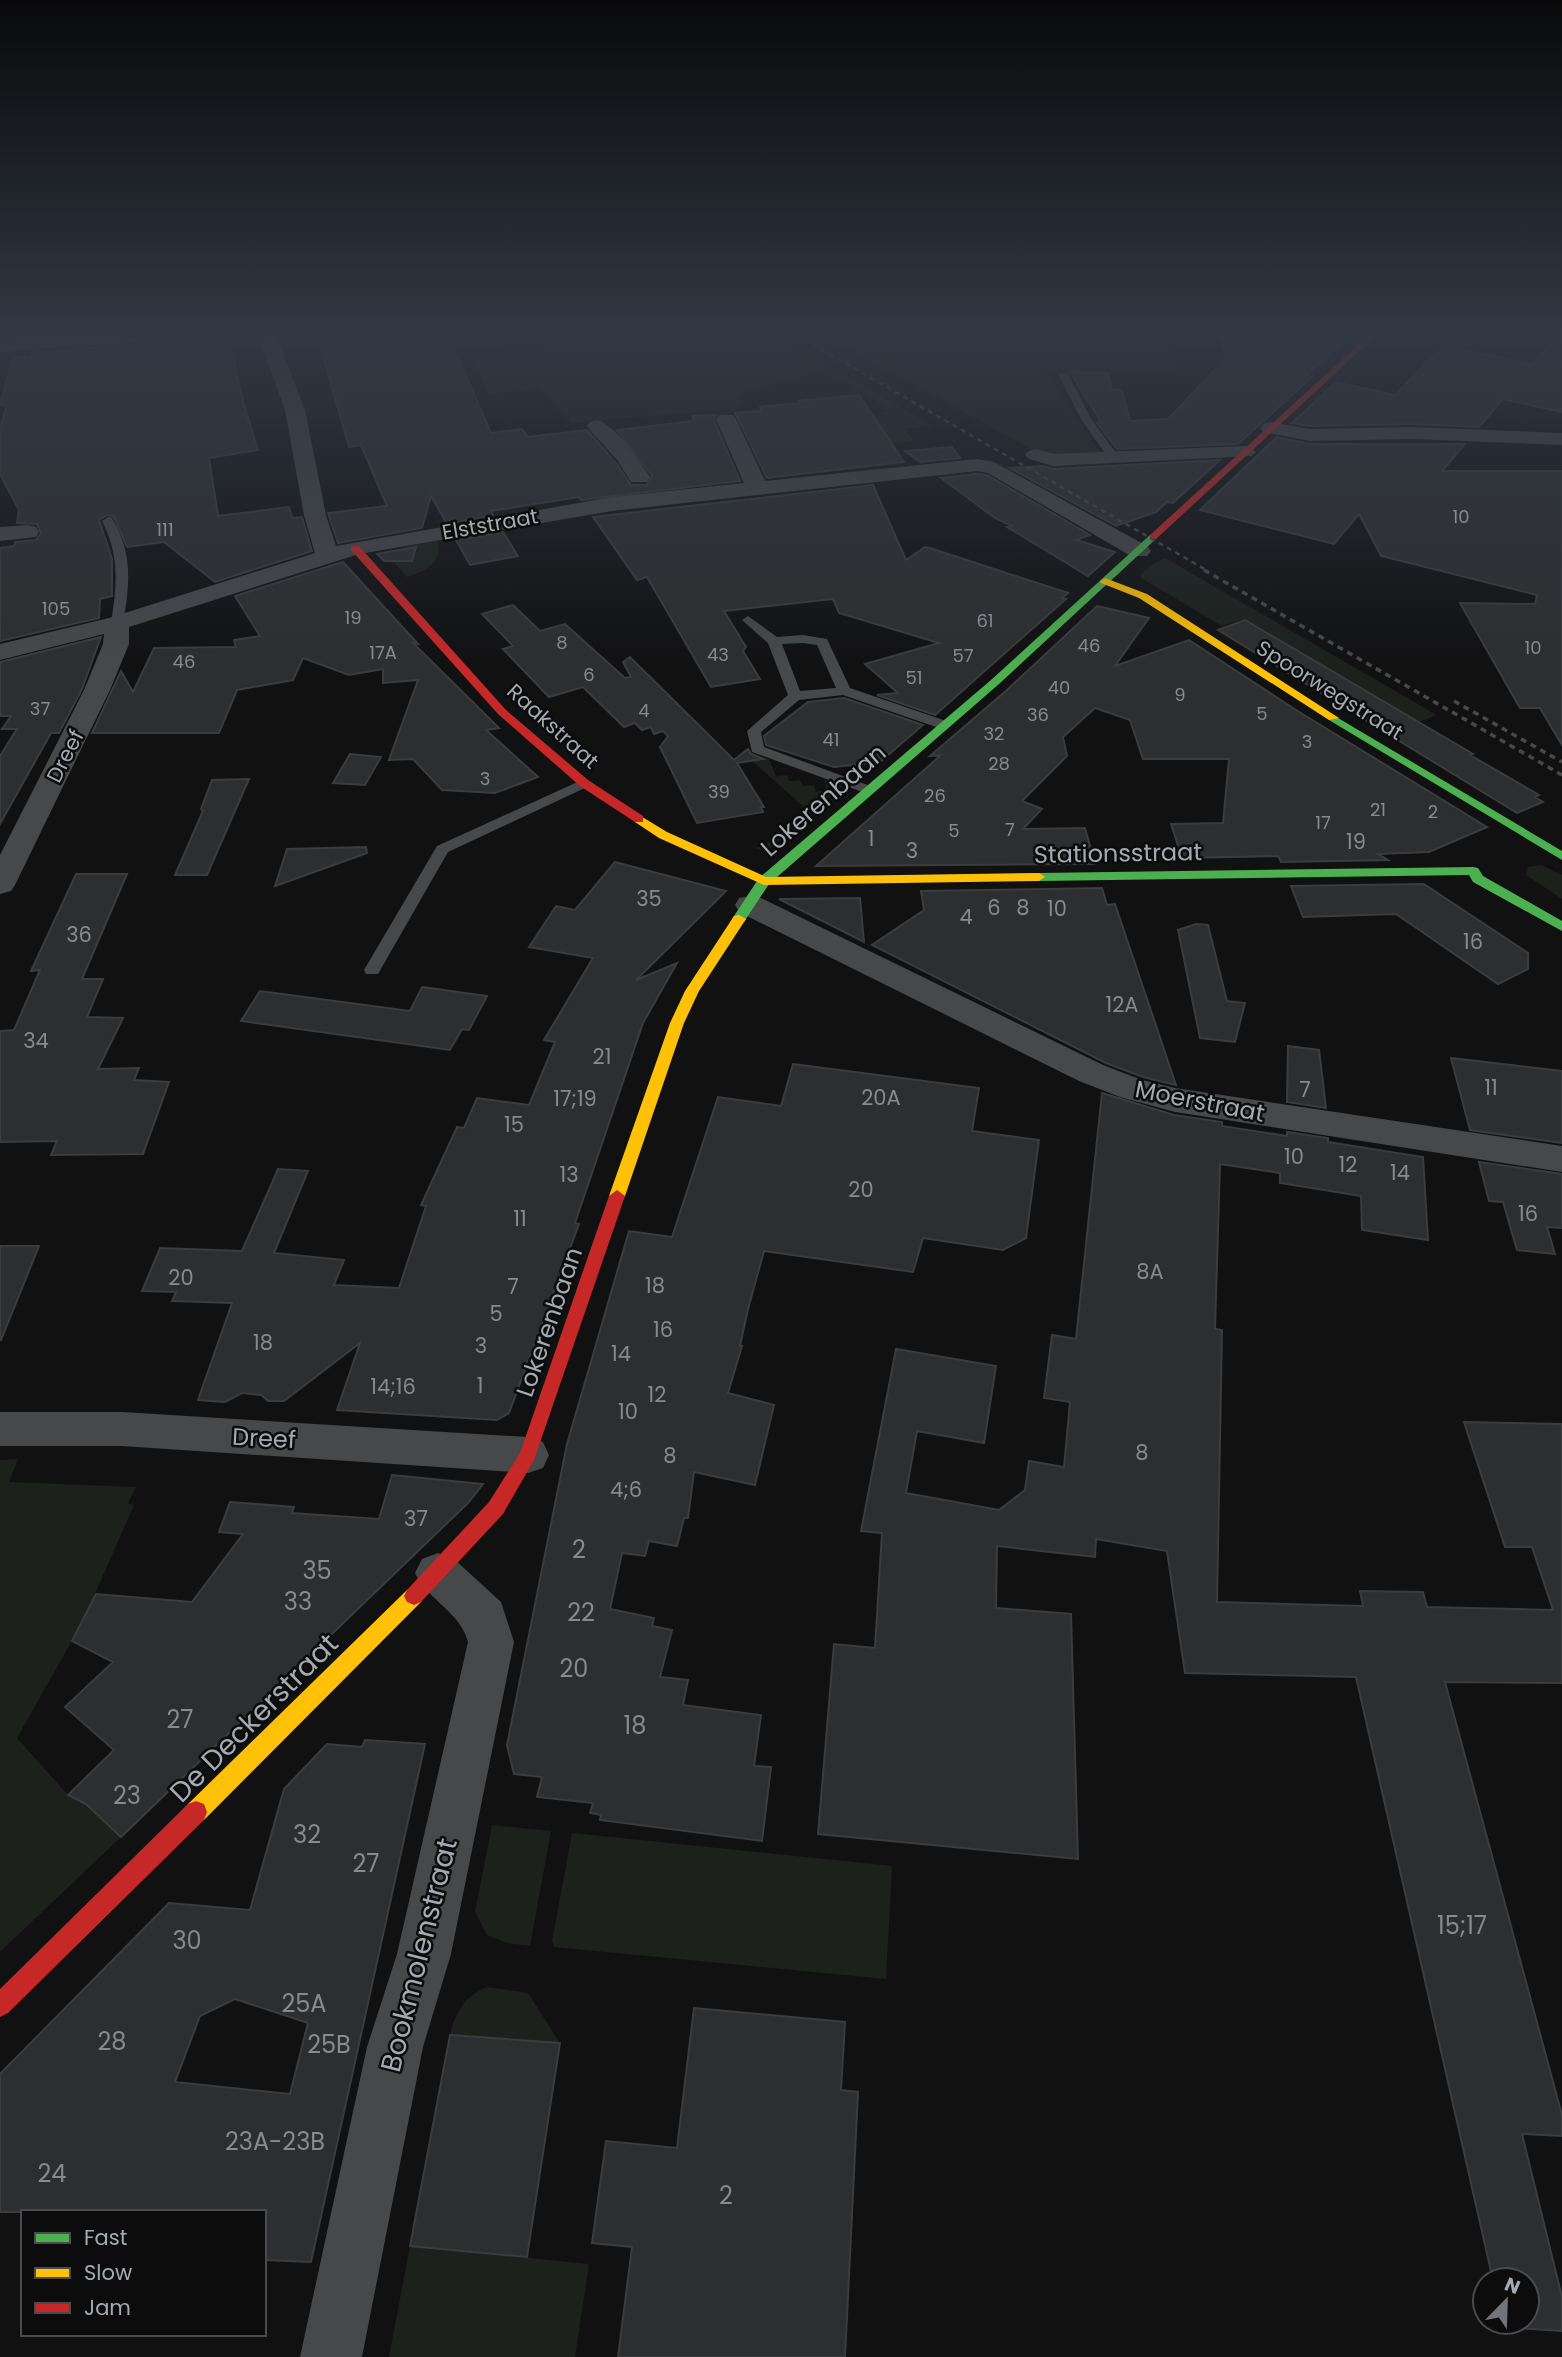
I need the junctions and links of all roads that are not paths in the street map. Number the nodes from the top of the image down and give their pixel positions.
1 (302, 445) edge
2 (615, 445) edge
3 (738, 445) edge
4 (1104, 445) edge
5 (1252, 445) edge
6 (1245, 452) junction
7 (1036, 455) dead end
8 (1113, 457) junction
9 (645, 489) junction
10 (758, 489) junction
11 (108, 521) dead end
12 (27, 532) dead end
13 (0, 534) edge
14 (355, 548) junction
15 (1139, 551) junction
16 (328, 557) junction
17 (1105, 581) junction
18 (748, 620) dead end
19 (117, 623) junction
20 (774, 641) junction
21 (0, 652) edge
22 (844, 691) junction
23 (795, 696) junction
24 (944, 725) junction
25 (584, 783) junction
26 (868, 790) junction
27 (1562, 856) edge
28 (1485, 858) dead end
29 (1473, 871) junction
30 (0, 885) edge
31 (757, 893) junction
32 (1562, 927) edge
33 (372, 970) dead end
34 (1562, 1159) edge
35 (0, 1429) edge
36 (528, 1455) junction
37 (438, 1573) junction
38 (0, 2005) edge
39 (331, 2357) edge

1 - 16 street
2 - 9 street
3 - 10 street
4 - 8 lane
5 - 6 street, Lokerenbaan
6 - 8 street
6 - 15 street, Lokerenbaan
7 - 8 street
9 - 10 street, Elststraat
9 - 14 street, Elststraat
10 - 15 street, Elststraat
11 - 19 lane
12 - 13 street
14 - 16 street, Elststraat
14 - 25 street, Raakstraat
15 - 17 street, Lokerenbaan
16 - 19 street, Elststraat
17 - 24 street, Lokerenbaan
17 - 27 street, Spoorwegstraat
18 - 20 lane
19 - 21 street, Elststraat
19 - 30 street, Dreef
20 - 22 lane
20 - 23 lane
22 - 23 lane
22 - 24 lane
23 - 26 lane
24 - 26 street, Lokerenbaan
25 - 31 street, Raakstraat
25 - 33 lane
26 - 31 street, Lokerenbaan
28 - 29 street
29 - 31 street, Stationsstraat
29 - 32 street
31 - 34 street, Moerstraat
31 - 36 street, Lokerenbaan
35 - 36 street, Dreef
36 - 37 street, De Deckerstraat
37 - 38 street, De Deckerstraat
37 - 39 street, Bookmolenstraat

